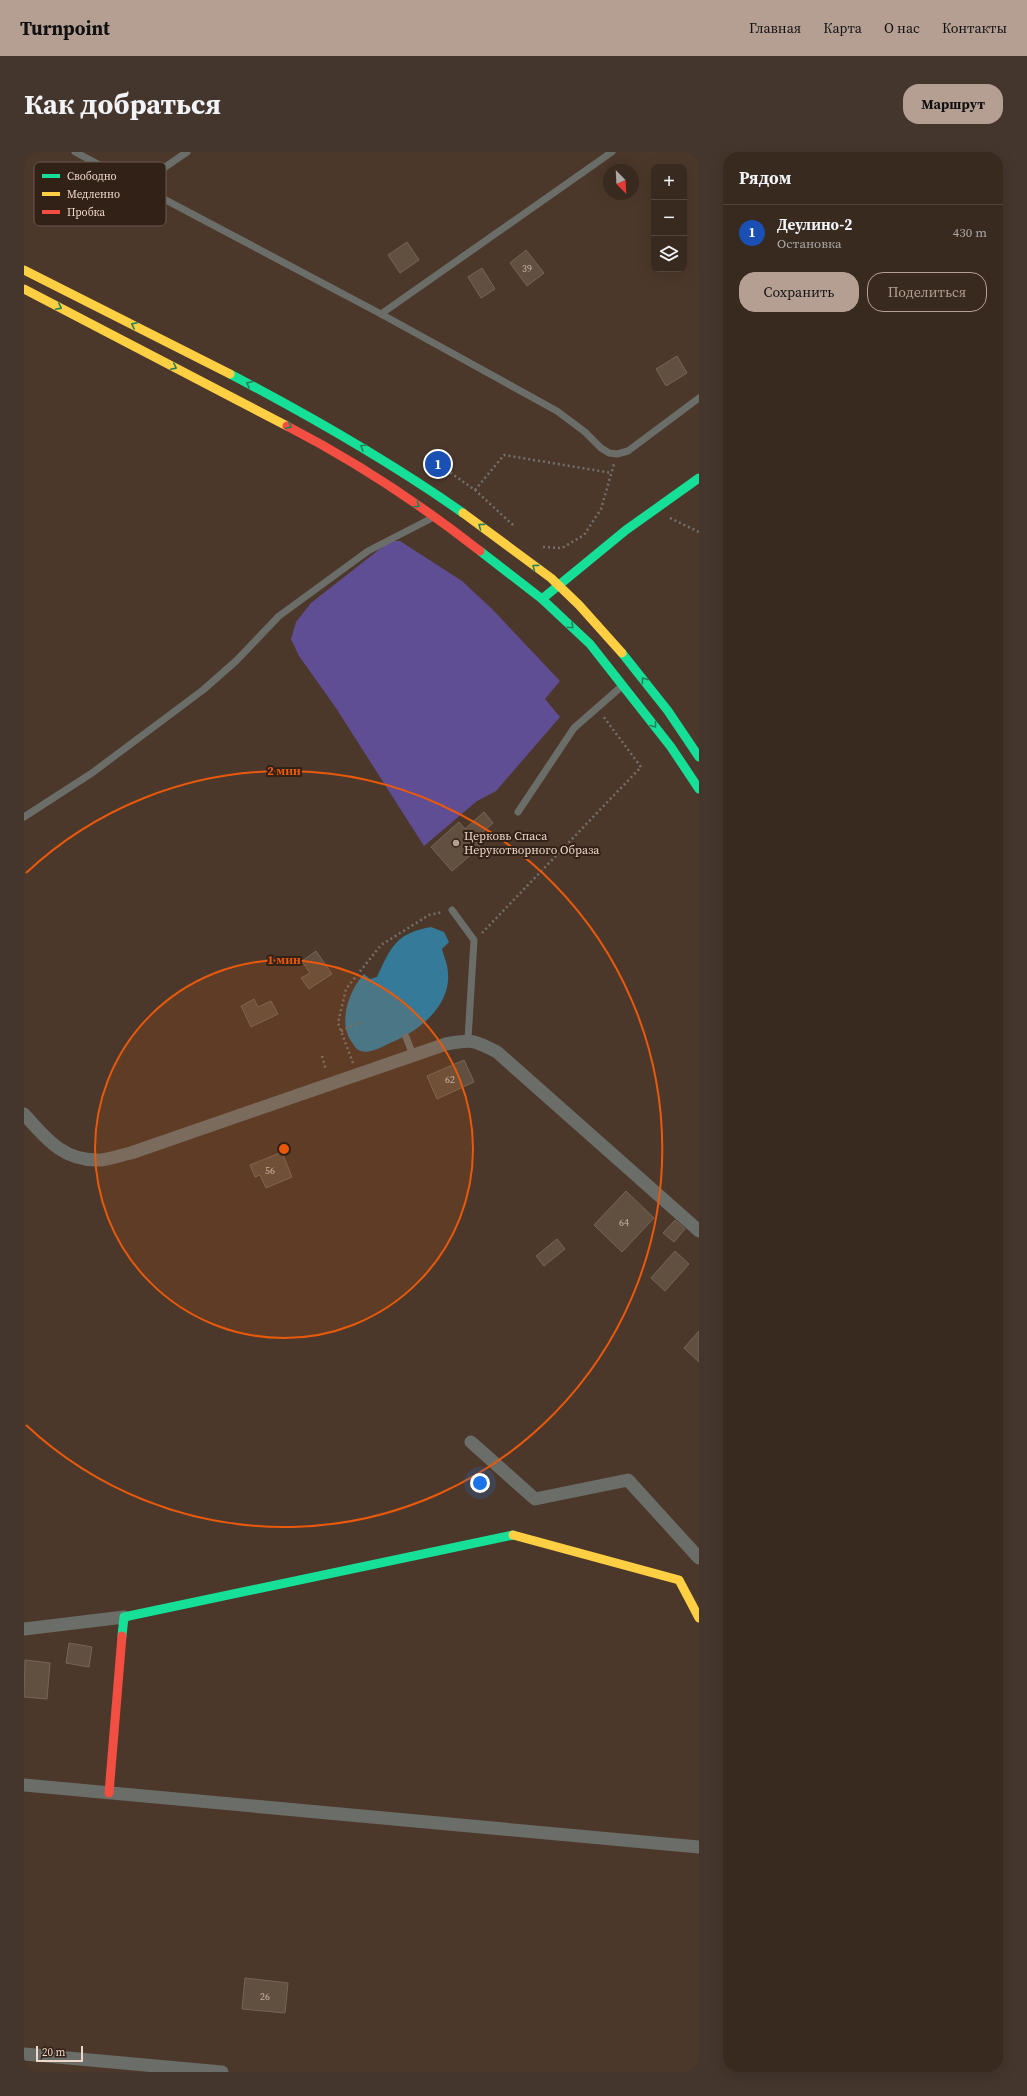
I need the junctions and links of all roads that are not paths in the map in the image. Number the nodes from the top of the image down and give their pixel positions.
1 (75, 152) edge
2 (187, 152) edge
3 (612, 152) edge
4 (95, 162) edge
5 (166, 166) edge
6 (166, 199) edge
7 (24, 270) edge
8 (24, 289) edge
9 (381, 314) junction
10 (699, 398) edge
11 (699, 478) edge
12 (434, 516) junction
13 (558, 585) junction
14 (542, 599) junction
15 (623, 685) junction
16 (699, 757) edge
17 (699, 789) edge
18 (518, 812) dead end
19 (24, 817) edge
20 (452, 910) road end
21 (406, 1037) dead end
22 (468, 1039) junction
23 (413, 1055) junction
24 (24, 1114) edge
25 (699, 1231) edge
26 (471, 1442) dead end
27 (699, 1558) edge
28 (124, 1617) junction
29 (699, 1618) edge
30 (24, 1629) edge
31 (24, 1785) edge
32 (109, 1793) junction
33 (699, 1847) edge
34 (24, 2054) edge
35 (173, 2070) edge
36 (222, 2072) edge

1 - 4 lane
2 - 5 lane
3 - 9 lane
6 - 9 lane
13 -> 7 main road
8 -> 12 main road
9 - 10 lane
11 - 13 main road
12 - 14 main road
12 - 19 lane
13 - 14 main road
16 -> 13 main road
14 -> 15 main road
15 -> 17 main road
15 - 18 lane
20 - 22 lane
21 - 23 lane
22 - 23 street
22 - 25 street
23 - 24 street
26 - 27 street
28 - 29 main road
28 - 30 street
28 - 32 main road
31 - 32 street
32 - 33 street
34 - 35 street
35 - 36 street

